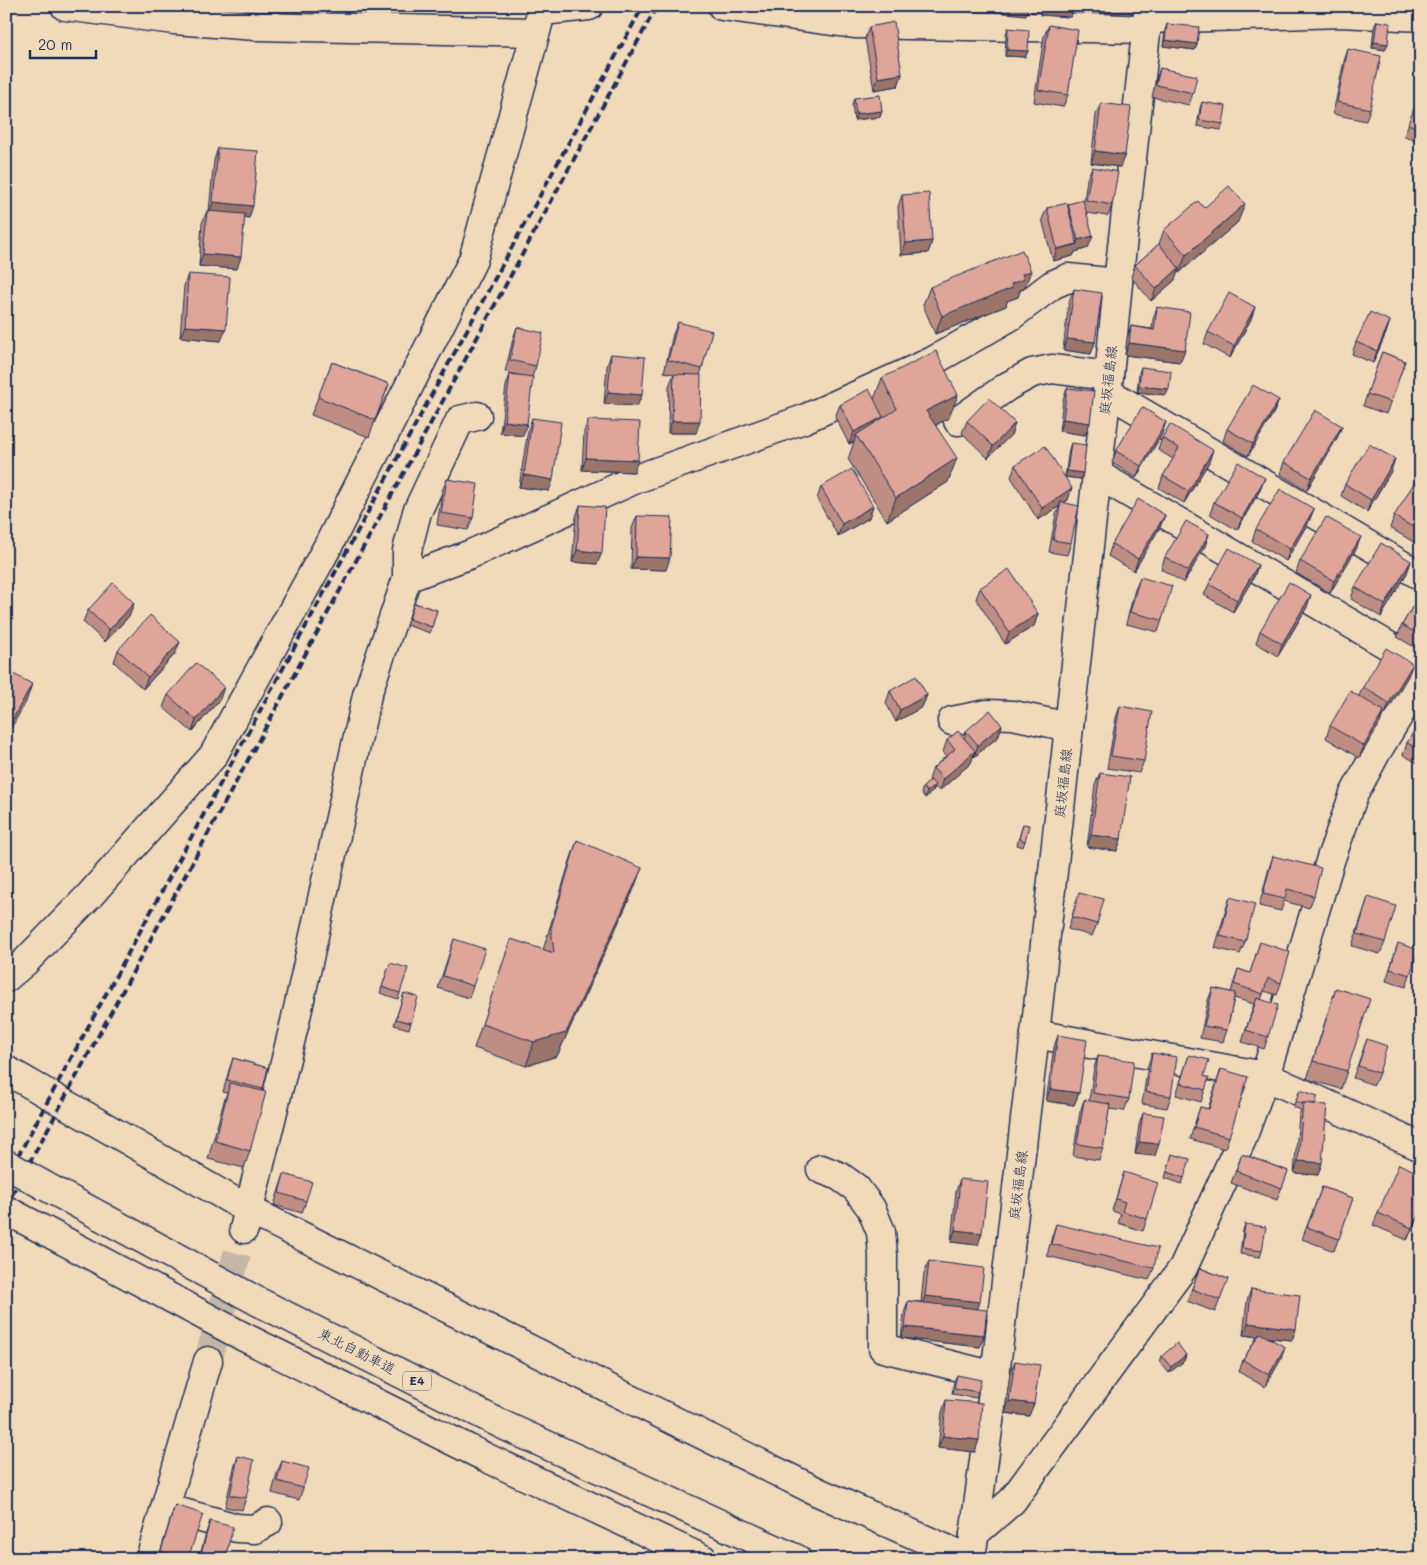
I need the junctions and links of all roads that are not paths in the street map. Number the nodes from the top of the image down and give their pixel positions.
1 (65, 6) edge
2 (589, 6) edge
3 (722, 6) edge
4 (1394, 11) edge
5 (540, 17) edge
6 (1421, 17) edge
7 (1147, 18) edge
8 (1118, 284) junction
9 (1108, 384) junction
10 (477, 416) dead end
11 (958, 421) dead end
12 (1097, 474) junction
13 (1421, 576) edge
14 (407, 578) junction
15 (1421, 665) edge
16 (1421, 679) edge
17 (952, 721) dead end
18 (1069, 727) junction
19 (6, 978) edge
20 (1035, 1034) junction
21 (6, 1070) edge
22 (1265, 1076) junction
23 (1421, 1148) edge
24 (6, 1164) edge
25 (821, 1169) dead end
26 (17, 1215) edge
27 (246, 1220) junction
28 (208, 1361) tunnel mouth
29 (995, 1376) junction
30 (165, 1508) junction
31 (268, 1522) dead end
32 (971, 1550) edge
33 (150, 1559) edge
34 (703, 1559) edge
35 (797, 1559) edge

1 - 5 main road
2 - 5 main road
3 - 7 main road
4 - 6 main road
4 - 7 main road
5 - 19 main road
7 - 8 main road, 庭坂福島線
8 - 9 main road, 庭坂福島線
8 - 14 main road
9 - 11 main road
9 - 12 main road, 庭坂福島線
9 - 13 main road
10 - 14 main road
12 - 15 main road
12 - 18 main road, 庭坂福島線
14 - 27 main road
16 - 22 main road
17 - 18 main road
18 - 20 main road, 庭坂福島線
20 - 22 main road
20 - 29 main road, 庭坂福島線
21 - 27 main road
22 - 23 main road
22 - 32 main road
24 - 35 main road, 東北自動車道 / E4, bridge
25 - 29 main road
26 - 34 main road
27 - 32 main road
28 - 30 main road
29 - 32 main road, 庭坂福島線
30 - 31 main road
30 - 33 main road

